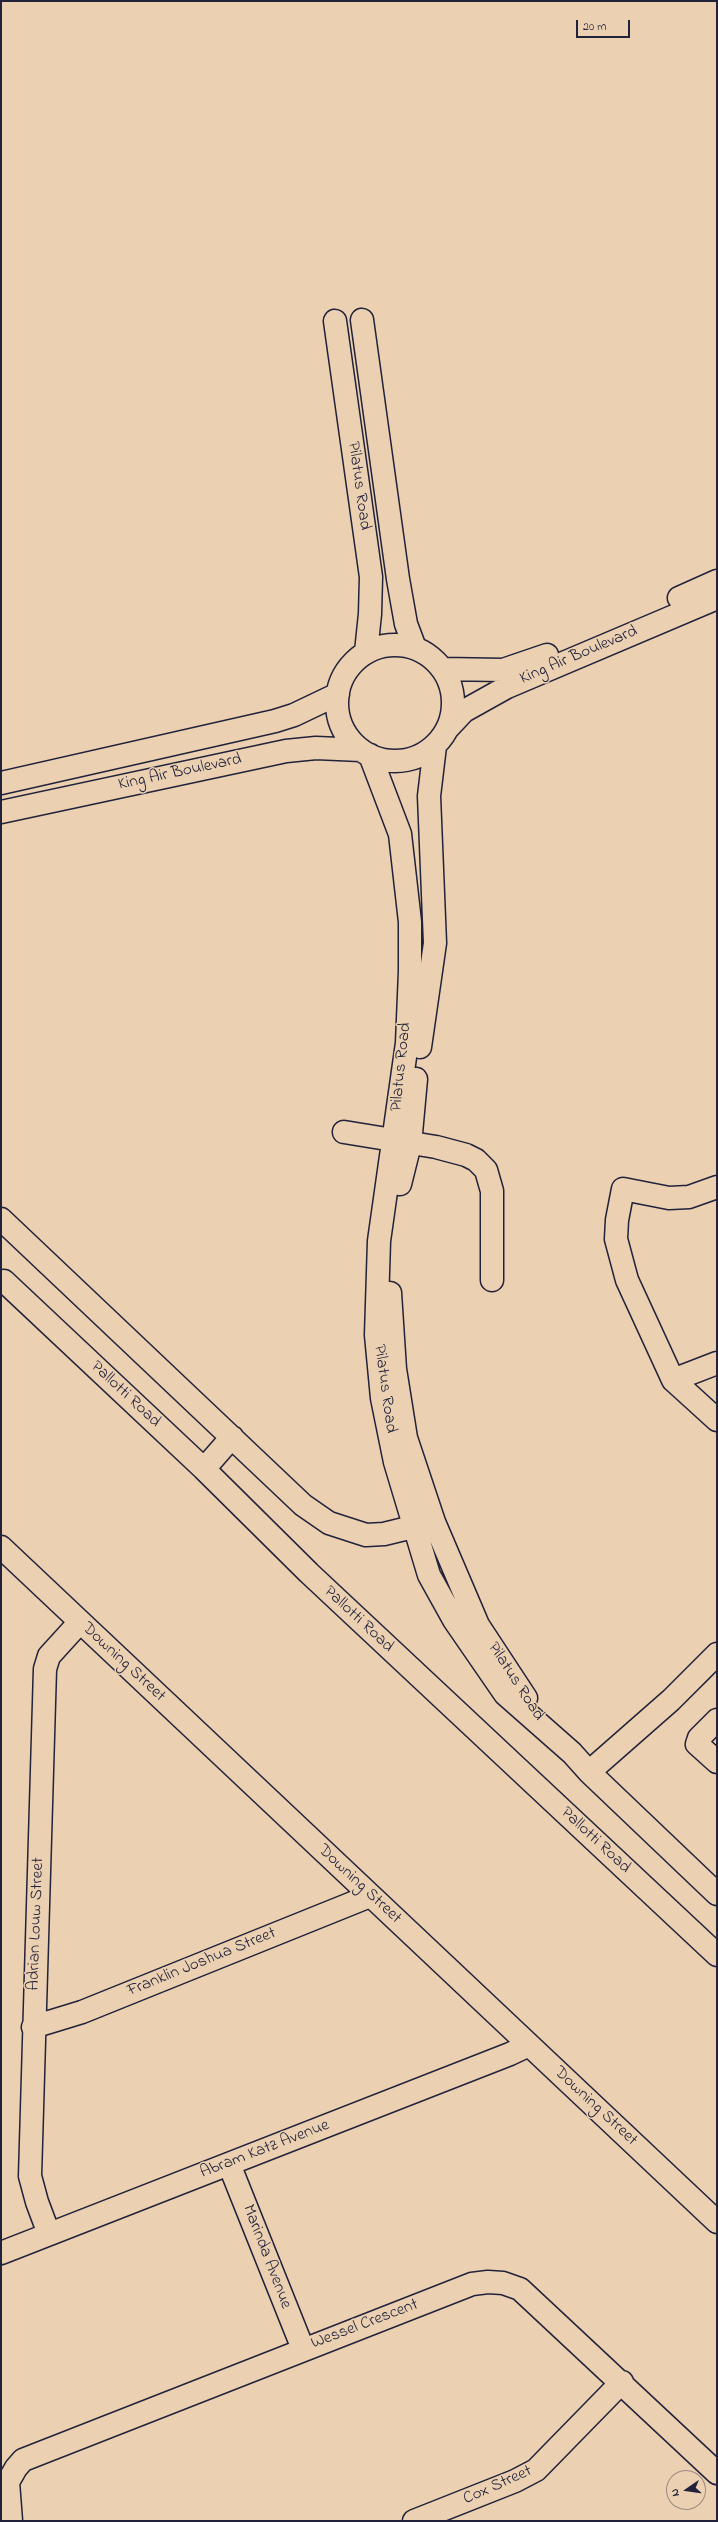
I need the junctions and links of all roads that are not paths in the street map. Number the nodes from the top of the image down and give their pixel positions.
1 (362, 320) dead end
2 (335, 321) dead end
3 (717, 581) edge
4 (717, 598) edge
5 (415, 648) junction
6 (366, 652) junction
7 (443, 669) junction
8 (338, 694) junction
9 (448, 728) junction
10 (435, 746) junction
11 (366, 752) junction
12 (1, 783) edge
13 (1, 812) edge
14 (344, 1132) dead end
15 (402, 1142) junction
16 (717, 1187) edge
17 (1, 1219) edge
18 (492, 1280) dead end
19 (4, 1281) dead end
20 (717, 1363) edge
21 (673, 1380) junction
22 (717, 1420) edge
23 (232, 1437) junction
24 (204, 1469) junction
25 (424, 1524) junction
26 (1, 1547) edge
27 (79, 1623) junction
28 (717, 1654) edge
29 (716, 1721) edge
30 (717, 1762) edge
31 (589, 1772) junction
32 (717, 1894) edge
33 (370, 1896) junction
34 (717, 1955) edge
35 (33, 2027) junction
36 (529, 2045) junction
37 (229, 2164) junction
38 (717, 2222) edge
39 (49, 2234) junction
40 (1, 2253) edge
41 (303, 2349) junction
42 (622, 2382) junction
43 (717, 2473) edge
44 (11, 2521) edge
45 (414, 2521) edge

1 - 5 street, Pilatus Road
2 - 6 street, Pilatus Road
3 - 7 street, King Air Boulevard
4 - 9 street, King Air Boulevard
5 - 6 street
5 - 7 street
6 - 8 street
7 - 9 street
8 - 11 street
8 - 12 street, King Air Boulevard
9 - 10 street
10 - 11 street
10 - 15 street, Pilatus Road
11 - 13 street, King Air Boulevard
11 - 15 street, Pilatus Road
14 - 15 street
15 - 18 street
15 - 25 street, Pilatus Road
16 - 21 street
17 - 23 street
19 - 24 street, Pallotti Road
20 - 21 street
21 - 22 street
23 - 24 street
23 - 25 street
24 - 34 street, Pallotti Road
25 - 31 street, Pilatus Road
26 - 27 street, Downing Street
27 - 33 street, Downing Street
27 - 35 street, Adrian Louw Street
28 - 31 street
29 - 30 street
31 - 32 street
33 - 35 street, Franklin Joshua Street
33 - 36 street, Downing Street
35 - 39 street, Adrian Louw Street
36 - 37 street, Abram Katz Avenue
36 - 38 street, Downing Street
37 - 39 street, Abram Katz Avenue
37 - 41 street, Marinda Avenue
39 - 40 street, Abram Katz Avenue
41 - 42 street, Wessel Crescent
41 - 44 street, Wessel Crescent
42 - 43 street, Wessel Crescent
42 - 45 street, Cox Street

